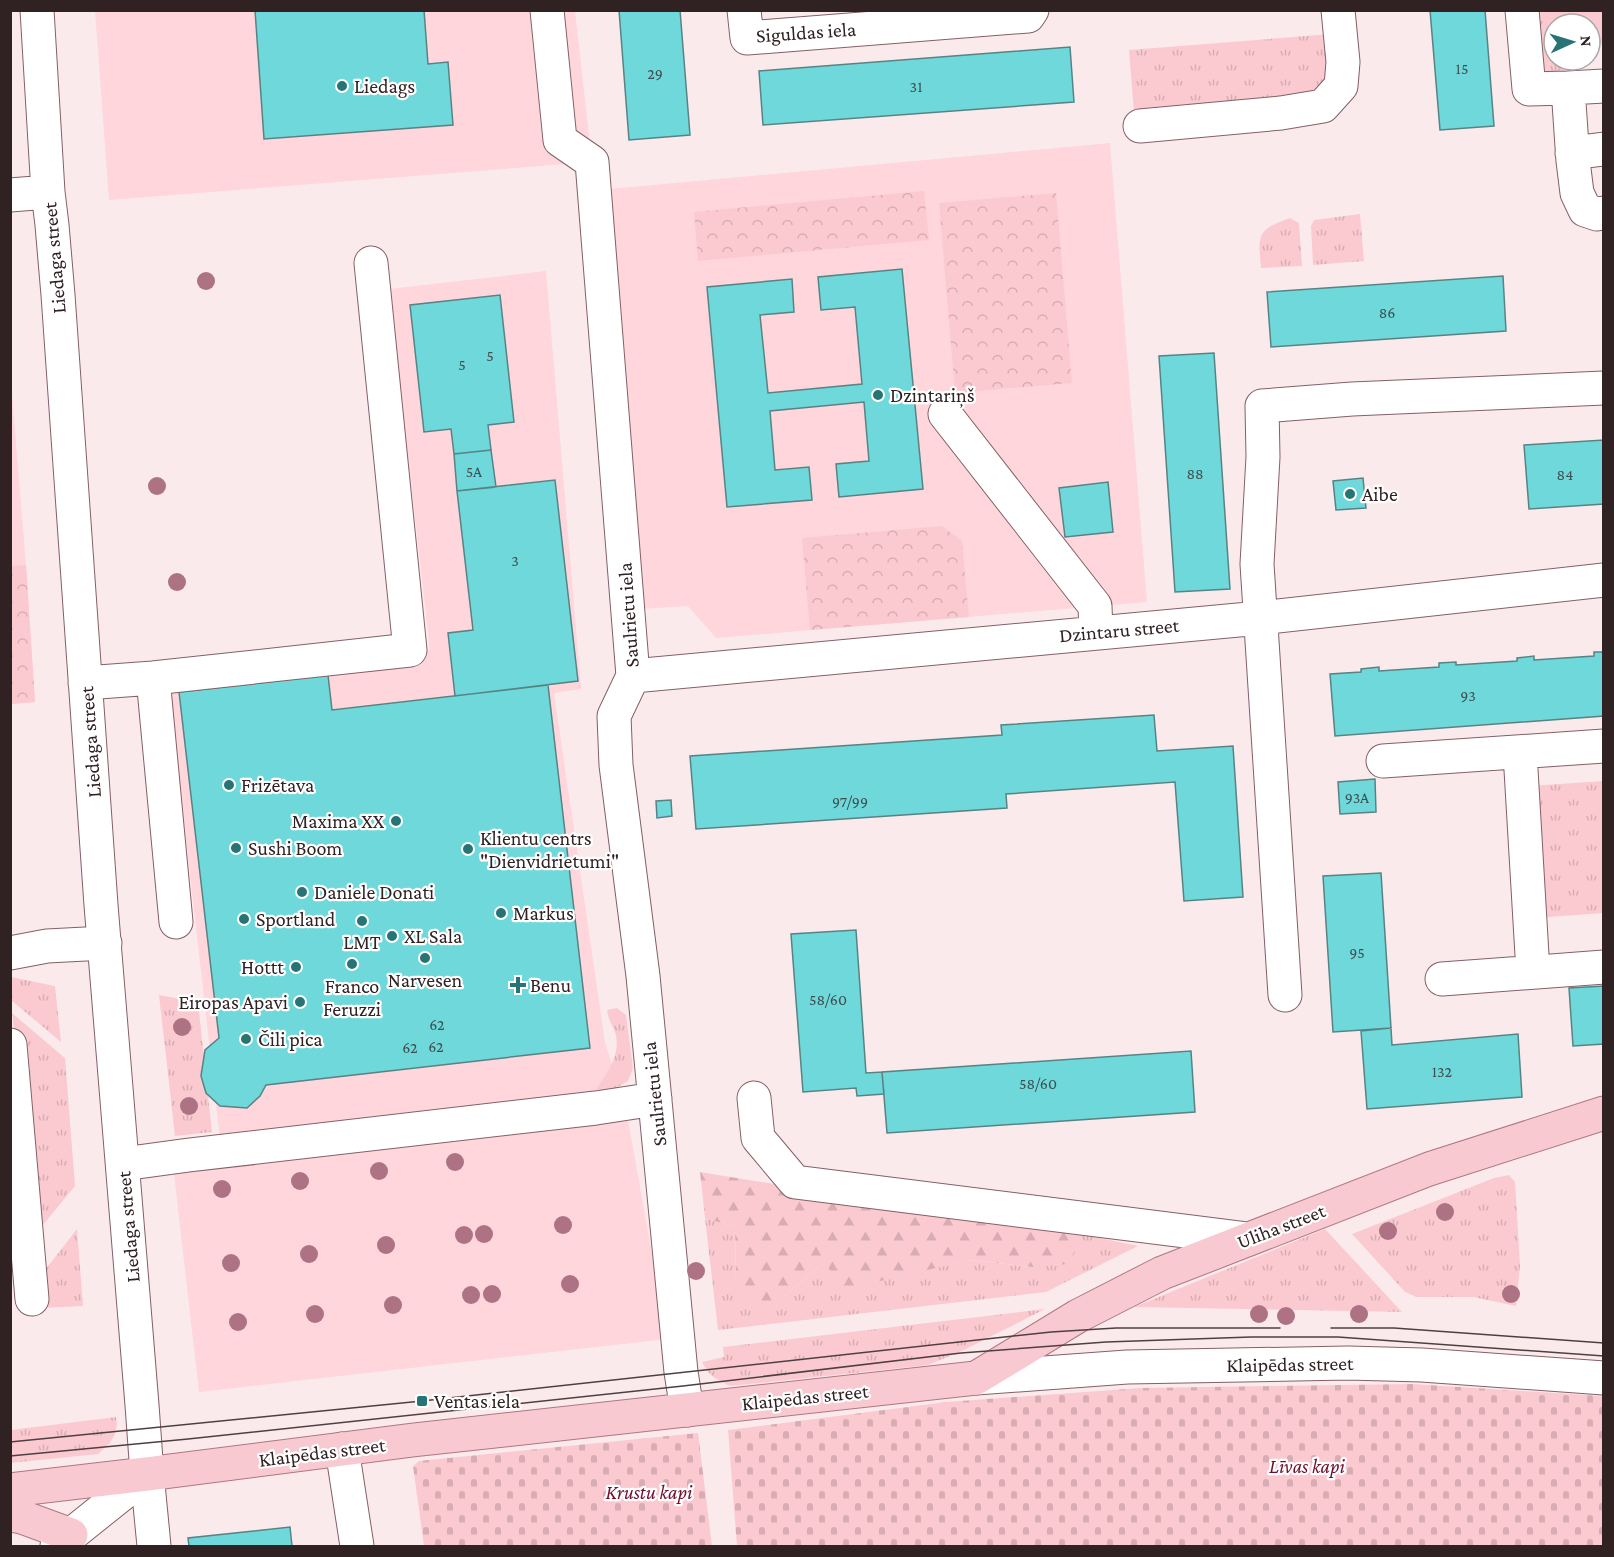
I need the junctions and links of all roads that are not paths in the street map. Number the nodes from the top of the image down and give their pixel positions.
1 (37, 10) edge
2 (547, 10) edge
3 (744, 10) edge
4 (1032, 10) edge
5 (1338, 10) edge
6 (1522, 10) edge
7 (1604, 86) edge
8 (1568, 88) junction
9 (1140, 126) dead end
10 (1588, 151) edge
11 (48, 192) junction
12 (10, 195) edge
13 (1604, 213) edge
14 (371, 263) dead end
15 (1604, 388) edge
16 (945, 414) dead end
17 (1604, 580) edge
18 (1260, 618) junction
19 (1096, 632) junction
20 (633, 676) junction
21 (153, 678) junction
22 (85, 683) junction
23 (1604, 746) edge
24 (1520, 753) junction
25 (1383, 761) dead end
26 (176, 922) dead end
27 (105, 943) junction
28 (10, 953) edge
29 (1604, 967) edge
30 (1533, 972) junction
31 (1442, 980) dead end
32 (1285, 995) dead end
33 (10, 1046) edge
34 (754, 1098) dead end
35 (655, 1099) junction
36 (1604, 1113) edge
37 (123, 1164) junction
38 (1248, 1239) junction
39 (32, 1299) dead end
40 (976, 1378) junction
41 (1604, 1378) edge
42 (687, 1410) junction
43 (342, 1449) junction
44 (147, 1474) junction
45 (10, 1490) edge
46 (10, 1515) edge
47 (74, 1543) edge
48 (154, 1546) edge
49 (357, 1546) edge

1 - 11 street, Liedaga street
2 - 20 street, Saulrietu iela
3 - 4 street, Siguldas iela
5 - 9 street
6 - 8 street
7 - 8 street
8 - 10 street
10 - 13 street
11 - 12 street
11 - 22 street, Liedaga street
14 - 21 street
15 - 18 street
16 - 19 street
17 - 18 street, Dzintaru street
18 - 19 street, Dzintaru street
18 - 32 street
19 - 20 street, Dzintaru street
20 - 35 street, Saulrietu iela
21 - 22 street
21 - 26 street
22 - 27 street, Liedaga street
23 - 24 street
24 - 25 street
24 - 30 street
27 - 28 street
27 - 37 street, Liedaga street
29 - 30 street
30 - 31 street
33 - 39 street
34 - 38 street
35 - 37 street
35 - 42 street, Saulrietu iela
36 - 38 main road, Uliha street
37 - 44 street, Liedaga street
38 - 40 main road, Uliha street
40 - 41 street, Klaipēdas street
40 - 42 main road, Klaipēdas street
42 - 43 main road, Klaipēdas street
43 - 44 main road, Klaipēdas street
43 - 49 street
44 - 45 main road, Klaipēdas street
44 - 47 street
44 - 48 street, Liedaga street
46 - 47 main road

